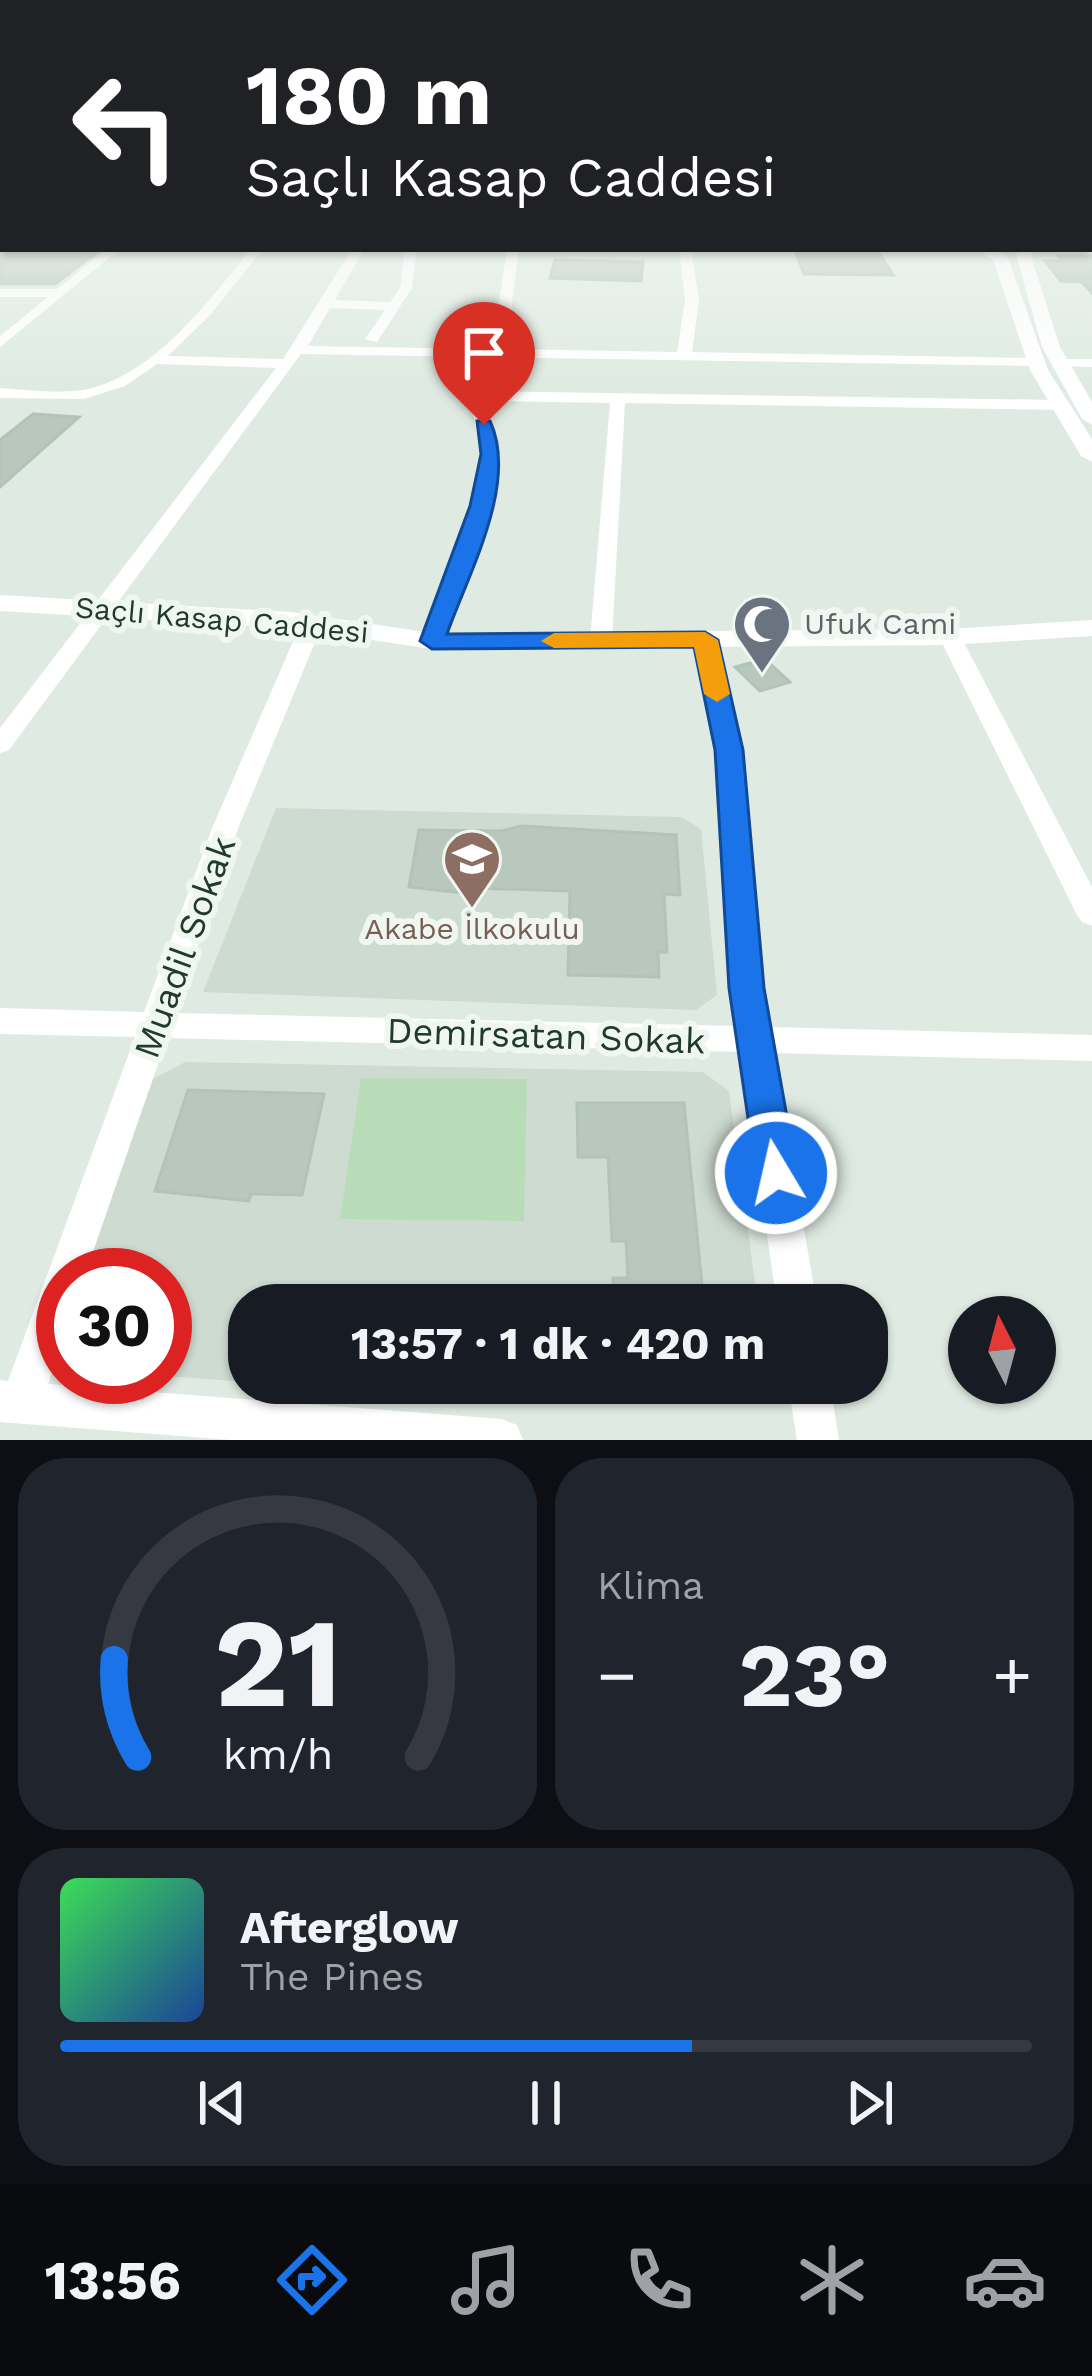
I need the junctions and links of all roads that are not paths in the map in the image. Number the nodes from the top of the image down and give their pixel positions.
1 (109, 253) edge
2 (253, 253) edge
3 (356, 253) edge
4 (410, 253) edge
5 (512, 253) edge
6 (686, 253) edge
7 (991, 253) edge
8 (1028, 253) edge
9 (0, 292) edge
10 (63, 293) junction
11 (329, 304) junction
12 (395, 306) junction
13 (371, 339) dead end
14 (0, 343) edge
15 (498, 354) junction
16 (292, 357) junction
17 (684, 357) junction
18 (155, 360) junction
19 (1035, 362) junction
20 (1059, 363) junction
21 (1092, 363) edge
22 (0, 393) edge
23 (618, 396) junction
24 (1057, 405) junction
25 (1089, 410) edge
26 (1092, 456) edge
27 (0, 603) edge
28 (100, 609) junction
29 (313, 623) junction
30 (1092, 628) edge
31 (950, 637) junction
32 (601, 640) junction
33 (705, 640) junction
34 (432, 641) junction
35 (0, 746) edge
36 (1081, 868) edge
37 (1092, 915) edge
38 (0, 1021) edge
39 (156, 1024) junction
40 (756, 1041) junction
41 (1092, 1048) edge
42 (77, 1248) edge
43 (794, 1284) edge
44 (36, 1345) edge
45 (10, 1402) edge
46 (812, 1404) edge
47 (458, 1438) edge
48 (502, 1440) edge
49 (818, 1440) edge

1 - 10 street
2 - 18 street
3 - 11 street
4 - 12 street
5 - 15 street
6 - 17 street
7 - 19 street
8 - 20 street
9 - 10 street
10 - 14 street
11 - 12 street
11 - 16 street
12 - 13 street
15 - 16 street
15 - 17 street
16 - 18 street
16 - 28 street
17 - 19 street
18 - 22 street
19 - 24 street
20 - 21 street
20 - 25 street
23 - 24 street
23 - 32 street
23 - 34 street
24 - 26 street
27 - 28 street, Saçlı Kasap Caddesi
28 - 29 street, Saçlı Kasap Caddesi
28 - 35 street
29 - 34 street, Saçlı Kasap Caddesi
29 - 39 street, Muadil Sokak
30 - 31 street, Saçlı Kasap Caddesi
31 - 33 street, Saçlı Kasap Caddesi
31 - 36 street
32 - 33 street, Saçlı Kasap Caddesi
32 - 34 street, Saçlı Kasap Caddesi
33 - 40 street
36 - 37 street
38 - 39 street, Demirsatan Sokak
39 - 40 street, Demirsatan Sokak
39 - 42 street, Muadil Sokak
40 - 41 street, Demirsatan Sokak
40 - 43 street
44 - 45 street
45 - 47 street
46 - 49 street
47 - 48 street

